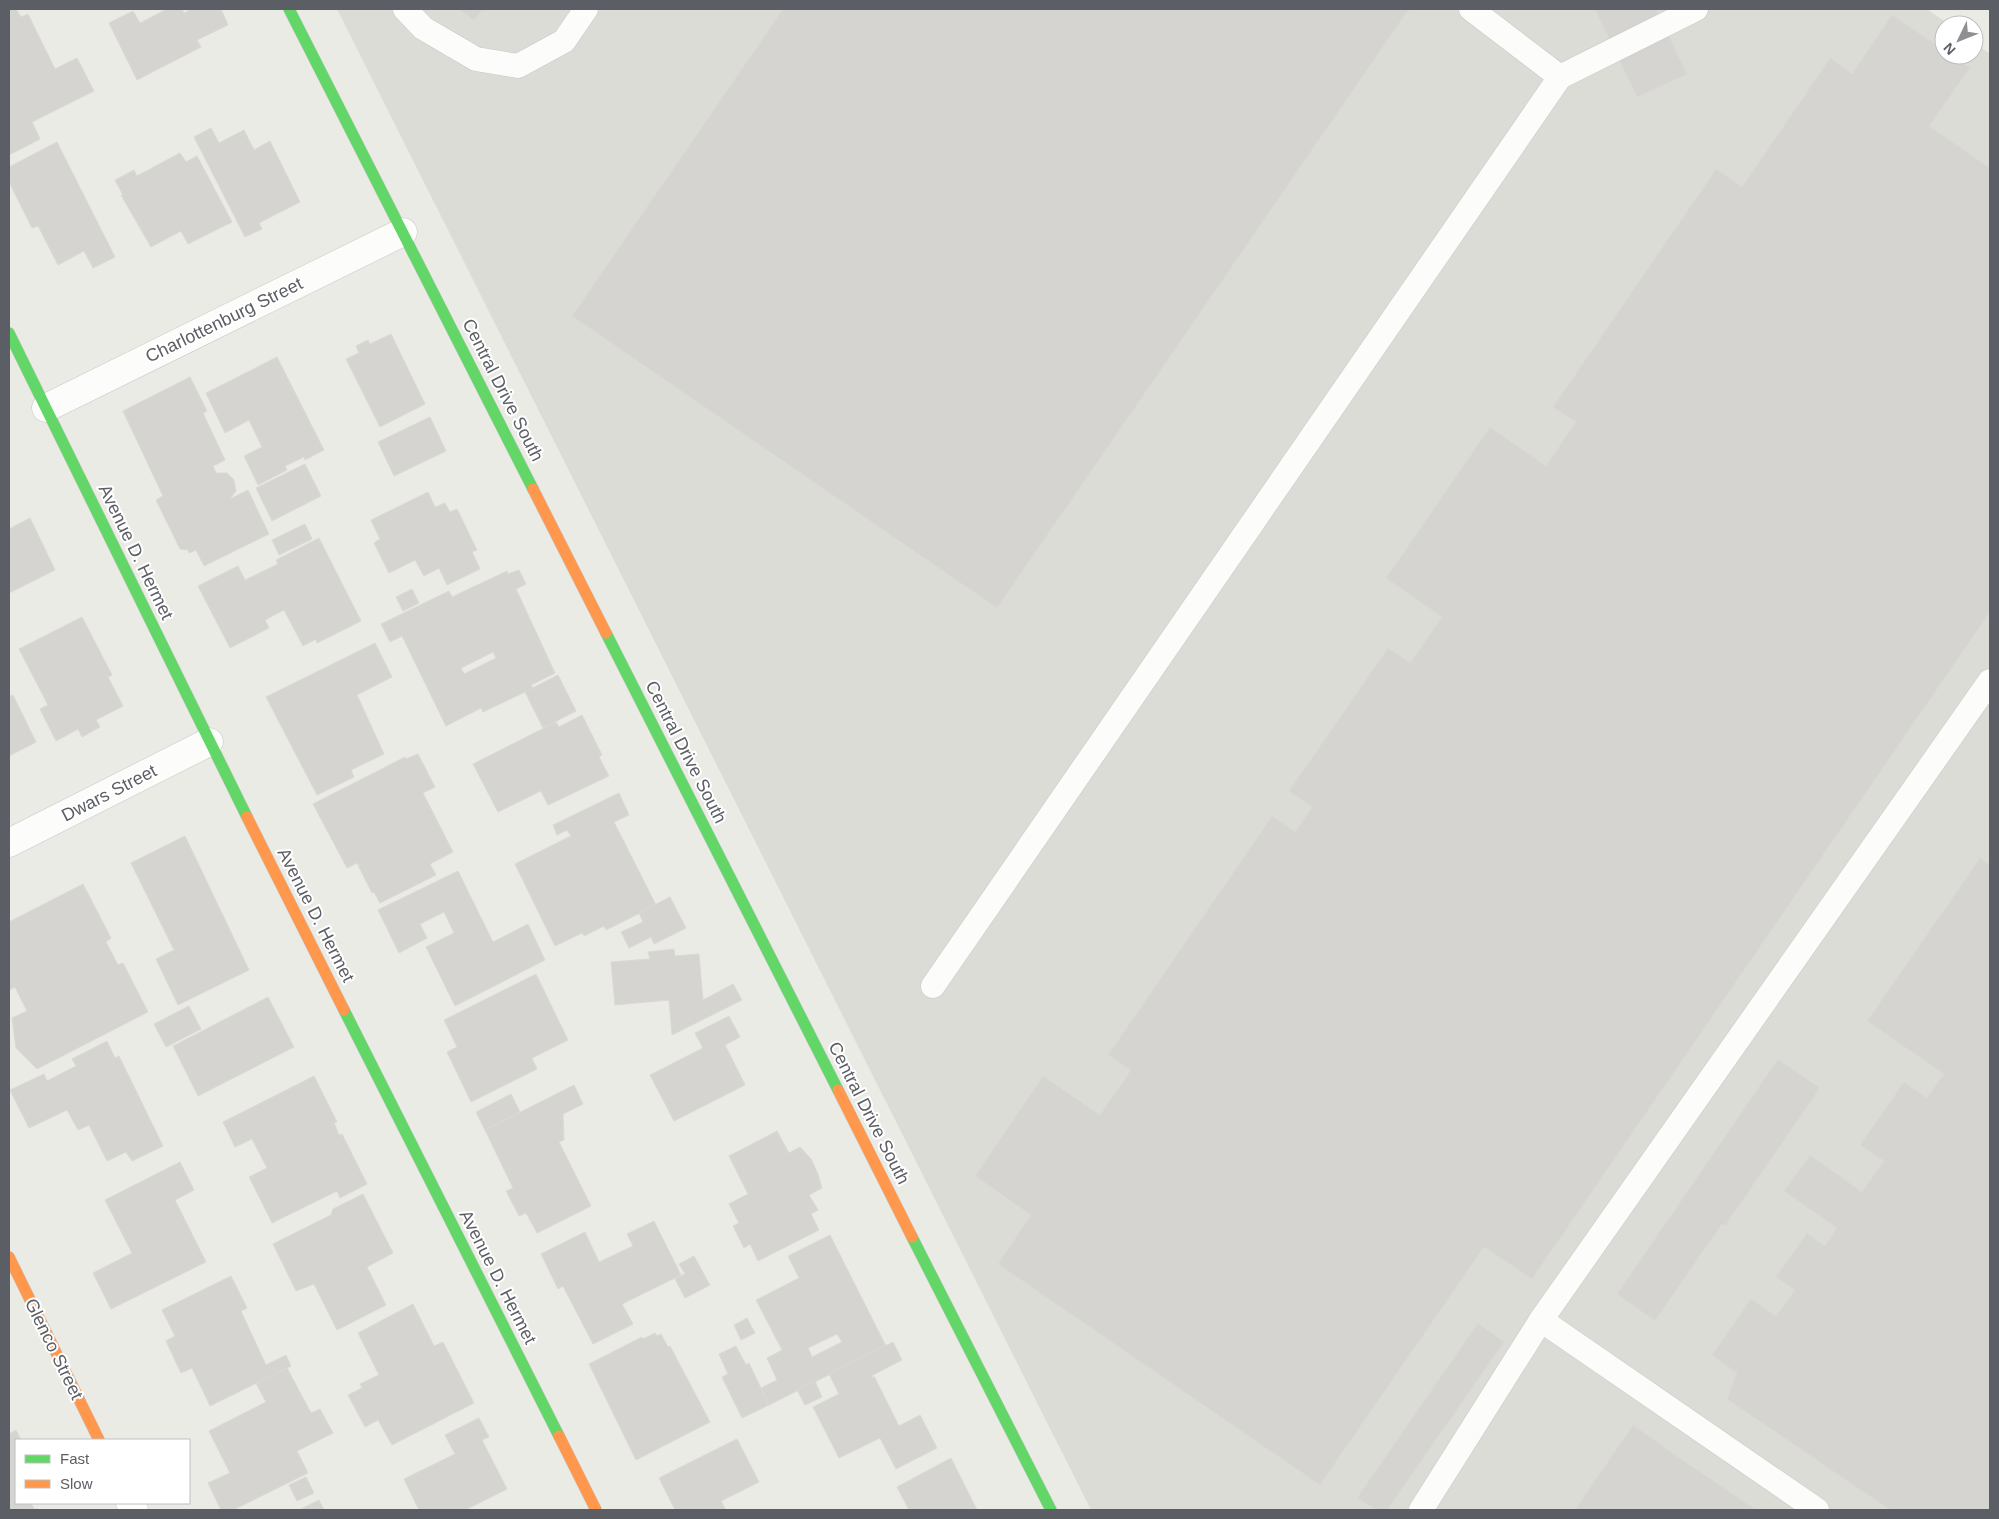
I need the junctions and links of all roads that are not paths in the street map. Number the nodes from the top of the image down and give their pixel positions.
1 (289, 9) edge
2 (405, 9) edge
3 (586, 9) edge
4 (1471, 9) edge
5 (1696, 9) edge
6 (1560, 77) junction
7 (402, 232) junction
8 (9, 333) edge
9 (46, 408) junction
10 (1990, 681) edge
11 (208, 742) junction
12 (9, 844) edge
13 (933, 986) dead end
14 (9, 1257) edge
15 (1541, 1320) junction
16 (100, 1439) edge
17 (596, 1510) edge
18 (1051, 1510) edge
19 (1421, 1510) edge
20 (1817, 1510) edge

1 - 7 street, Central Drive South
2 - 3 lane
4 - 6 lane
5 - 6 lane
6 - 13 lane
7 - 9 street, Charlottenburg Street
7 - 18 street, Central Drive South
8 - 9 street, Avenue D. Hermet
9 - 11 street, Avenue D. Hermet
10 - 15 lane
11 - 12 street, Dwars Street
11 - 17 street, Avenue D. Hermet
14 - 16 street, Glenco Street
15 - 19 lane
15 - 20 lane

